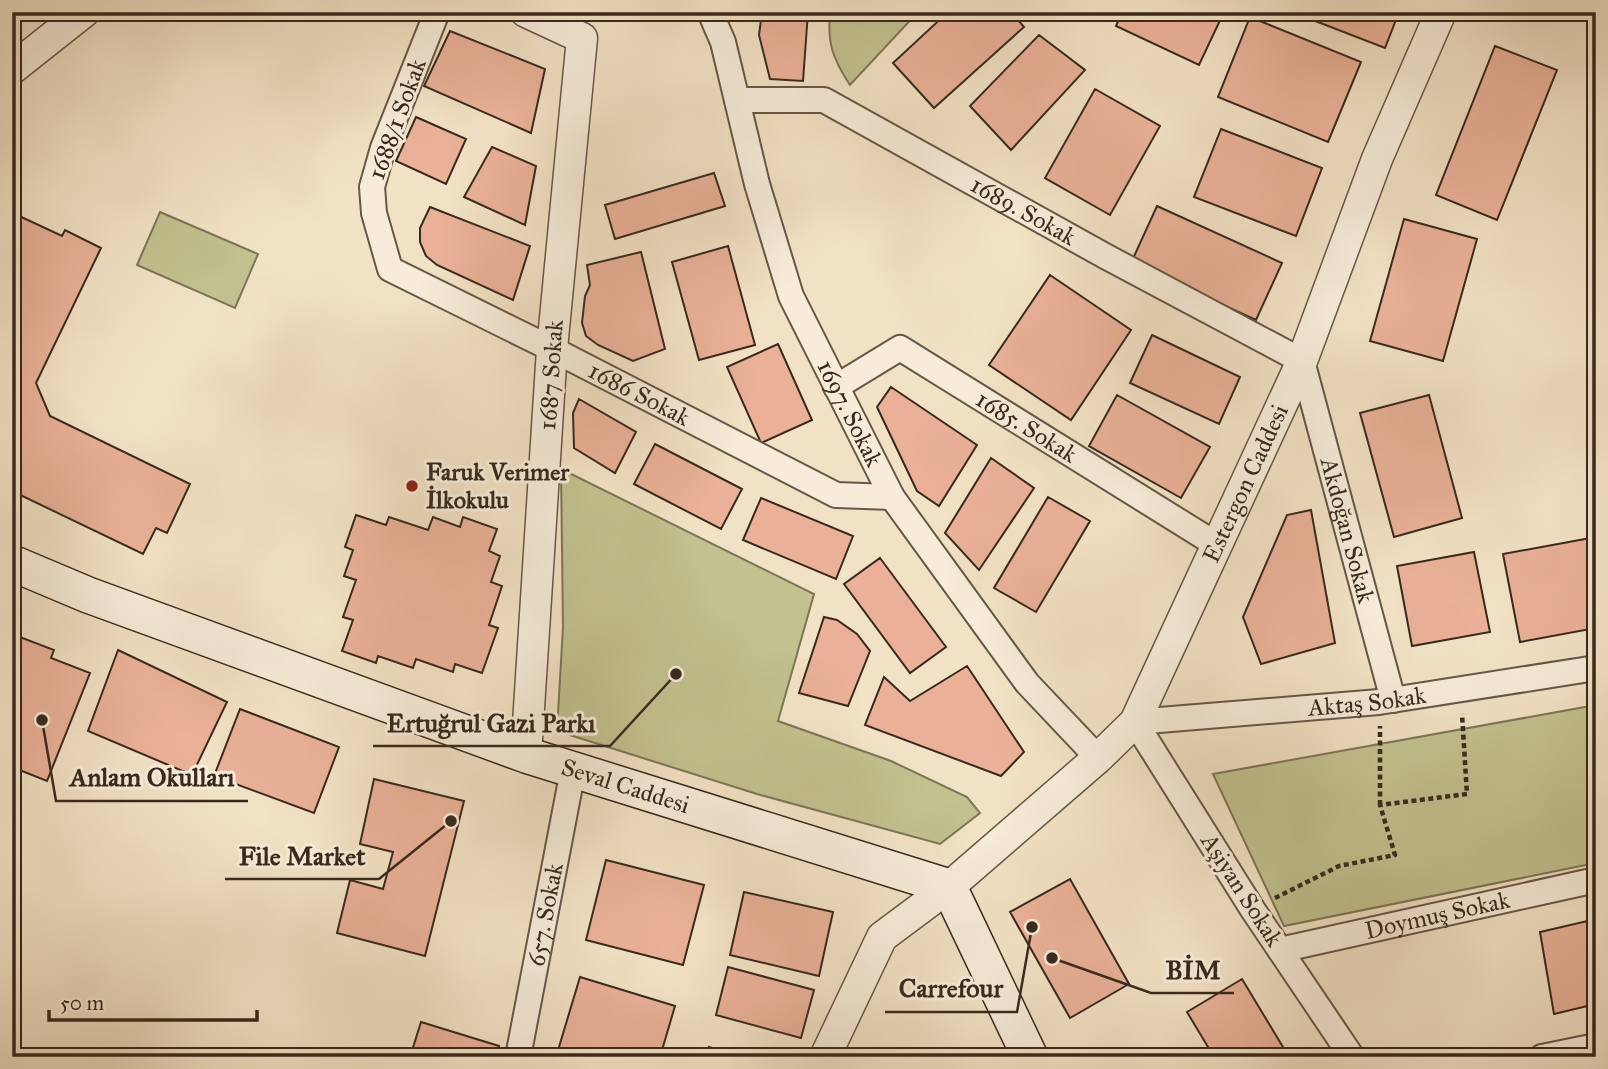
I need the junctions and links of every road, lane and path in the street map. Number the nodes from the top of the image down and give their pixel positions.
1 (84, 12) edge
2 (437, 12) edge
3 (526, 12) edge
4 (710, 12) edge
5 (1441, 12) edge
6 (12, 69) edge
7 (737, 100) junction
8 (390, 269) joint
9 (552, 349) junction
10 (1301, 361) junction
11 (836, 387) junction
12 (891, 497) junction
13 (1217, 545) junction
14 (12, 563) edge
15 (1596, 668) edge
16 (1462, 689) junction
17 (1386, 701) junction
18 (1135, 722) junction
19 (526, 755) junction
20 (1098, 758) junction
21 (573, 770) junction
22 (1380, 805) junction
23 (1596, 880) edge
24 (949, 887) junction
25 (1253, 910) junction
26 (1280, 950) junction
27 (1596, 1046) edge
28 (518, 1057) edge
29 (825, 1057) edge
30 (1030, 1057) edge
31 (1352, 1057) edge
32 (1542, 1057) edge

1 - 6 street
2 - 8 street, 1688/1 Sokak
3 - 9 street, 1687 Sokak
4 - 7 street, 1697. Sokak
5 - 10 street, Estergon Caddesi
7 - 10 street, 1689. Sokak
7 - 11 street, 1697. Sokak
8 - 9 street, 1686 Sokak
9 - 12 street, 1686 Sokak
9 - 19 street, 1687 Sokak
10 - 13 street, Estergon Caddesi
10 - 17 street, Akdoğan Sokak
11 - 12 street, 1697. Sokak
11 - 13 street, 1685. Sokak
12 - 20 street, 1697. Sokak
13 - 18 street, Estergon Caddesi
14 - 19 main road, Seval Caddesi
15 - 16 street, Aktaş Sokak
16 - 17 street, Aktaş Sokak
16 - 22 path
17 - 18 street, Aktaş Sokak
17 - 22 path
18 - 20 street, Estergon Caddesi
18 - 25 street, Aşiyan Sokak
19 - 21 main road, Seval Caddesi
20 - 24 street, Estergon Caddesi
21 - 24 main road, Seval Caddesi
21 - 28 street, 657. Sokak
22 - 25 path
23 - 26 street, Doymuş Sokak
24 - 29 street, Estergon Caddesi
24 - 30 main road
25 - 26 street, Aşiyan Sokak
26 - 31 street, Aşiyan Sokak
27 - 32 street

